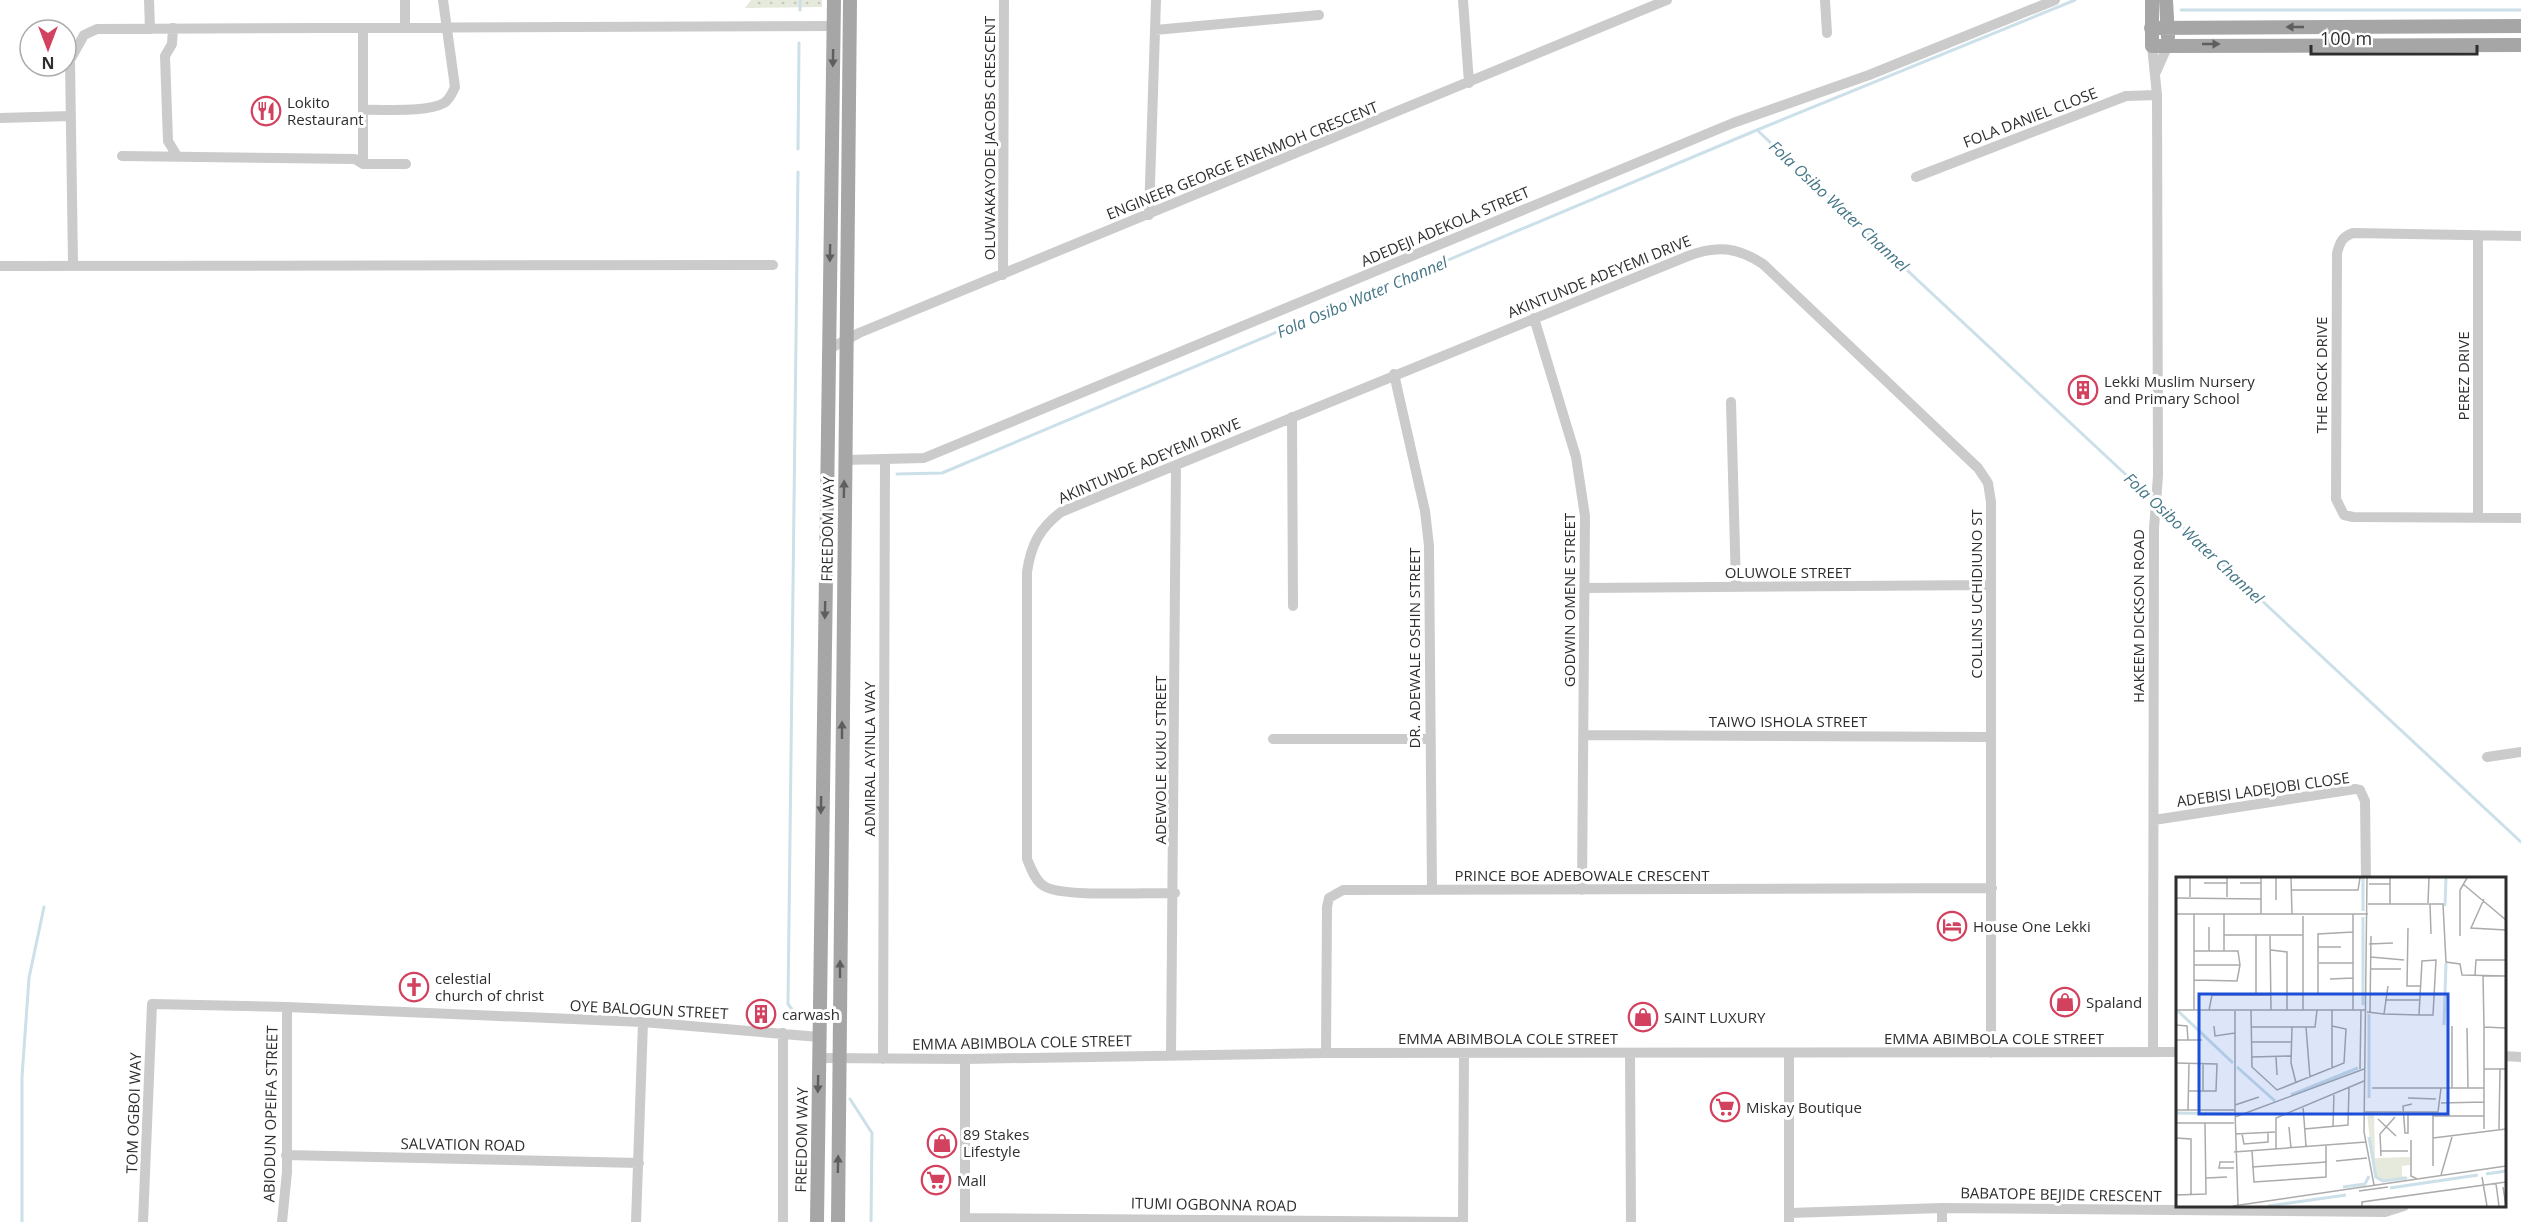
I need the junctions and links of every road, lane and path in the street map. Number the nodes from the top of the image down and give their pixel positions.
1 (149, 0) edge
2 (405, 0) edge
3 (443, 0) edge
4 (834, 0) edge
5 (850, 0) edge
6 (1004, 0) edge
7 (1156, 0) edge
8 (1463, 0) edge
9 (1667, 0) edge
10 (1825, 0) edge
11 (2055, 0) edge
12 (2152, 0) edge
13 (2166, 0) edge
14 (1319, 15) dead end
15 (445, 25) junction
16 (834, 26) junction
17 (2521, 26) edge
18 (405, 27) junction
19 (173, 28) junction
20 (363, 28) junction
21 (2151, 28) junction
22 (2168, 28) junction
23 (150, 29) junction
24 (1155, 30) junction
25 (1827, 33) dead end
26 (2168, 45) junction
27 (2521, 45) edge
28 (2152, 46) junction
29 (2156, 72) junction
30 (1469, 83) junction
31 (2157, 95) junction
32 (363, 110) junction
33 (71, 116) junction
34 (0, 118) edge
35 (122, 156) dead end
36 (177, 156) junction
37 (363, 164) junction
38 (406, 164) dead end
39 (1916, 177) dead end
40 (1149, 215) junction
41 (2478, 235) junction
42 (2521, 236) edge
43 (1734, 249) joint
44 (73, 264) junction
45 (772, 265) dead end
46 (0, 266) edge
47 (1003, 275) junction
48 (1534, 318) junction
49 (848, 338) junction
50 (829, 349) junction
51 (1394, 374) junction
52 (1731, 402) dead end
53 (1292, 417) junction
54 (844, 460) junction
55 (885, 460) junction
56 (1176, 465) junction
57 (2478, 517) junction
58 (2521, 518) edge
59 (1991, 585) junction
60 (1736, 587) junction
61 (1585, 588) junction
62 (1293, 606) dead end
63 (1584, 735) junction
64 (1991, 737) junction
65 (1429, 739) junction
66 (1273, 740) dead end
67 (2521, 752) edge
68 (2487, 757) dead end
69 (2154, 820) junction
70 (2367, 877) edge
71 (1992, 888) junction
72 (1432, 890) junction
73 (1582, 890) junction
74 (1174, 893) junction
75 (152, 1004) joint
76 (287, 1007) junction
77 (643, 1022) junction
78 (783, 1033) junction
79 (819, 1037) junction
80 (2153, 1052) junction
81 (2176, 1052) edge
82 (1326, 1053) junction
83 (1464, 1053) junction
84 (1630, 1053) junction
85 (1789, 1053) junction
86 (1991, 1053) junction
87 (1171, 1055) junction
88 (2506, 1056) edge
89 (2521, 1057) edge
90 (819, 1058) junction
91 (839, 1059) junction
92 (882, 1059) junction
93 (966, 1059) junction
94 (286, 1155) junction
95 (639, 1163) junction
96 (2401, 1207) edge
97 (1942, 1208) junction
98 (1789, 1218) edge
99 (965, 1220) edge
100 (1199, 1220) edge
101 (1312, 1221) edge
102 (143, 1222) edge
103 (282, 1222) edge
104 (636, 1222) edge
105 (783, 1222) edge
106 (817, 1222) edge
107 (838, 1222) edge
108 (1463, 1222) edge
109 (1630, 1222) edge
110 (1942, 1222) edge

1 - 23 street
2 - 18 street
3 - 15 street
4 - 16 main road, FREEDOM WAY
5 - 49 main road, FREEDOM WAY
6 - 47 street, OLUWAKAYODE JACOBS CRESCENT
7 - 24 street
8 - 30 street
9 - 30 street, ENGINEER GEORGE ENENMOH CRESCENT
10 - 25 street
11 - 55 street, ADEDEJI ADEKOLA STREET
12 - 21 main road, HAKEEM DICKSON ROAD
13 - 22 main road, HAKEEM DICKSON ROAD
14 - 24 street
15 - 16 street
15 - 18 street
15 - 32 street
16 -> 50 main road, FREEDOM WAY
17 -> 22 main road
18 - 20 street
19 - 20 street
19 - 23 street
19 - 36 street
20 - 32 street
21 - 22 main road
21 - 28 main road, HAKEEM DICKSON ROAD
22 - 26 main road, HAKEEM DICKSON ROAD
23 - 33 street
24 - 40 street
26 -> 27 main road
26 - 28 main road
26 - 29 street, HAKEEM DICKSON ROAD
28 - 29 street, HAKEEM DICKSON ROAD
29 - 31 street, HAKEEM DICKSON ROAD
30 - 40 street, ENGINEER GEORGE ENENMOH CRESCENT
31 - 39 street, FOLA DANIEL CLOSE
31 - 69 street, HAKEEM DICKSON ROAD
32 - 37 street
33 - 34 street
33 - 44 street
35 - 36 street
36 - 37 street
37 - 38 street
40 - 47 street, ENGINEER GEORGE ENENMOH CRESCENT
41 - 42 street, THE ROCK DRIVE
41 - 57 street, PEREZ DRIVE
41 - 57 street, THE ROCK DRIVE
43 - 48 street, AKINTUNDE ADEYEMI DRIVE
43 - 59 street, COLLINS UCHIDIUNO ST
44 - 45 street
44 - 46 street
47 - 49 street, ENGINEER GEORGE ENENMOH CRESCENT
48 - 51 street, AKINTUNDE ADEYEMI DRIVE
48 - 61 street, GODWIN OMENE STREET
49 - 50 street, ENGINEER GEORGE ENENMOH CRESCENT
49 - 54 main road, FREEDOM WAY
50 -> 79 main road, FREEDOM WAY
51 - 53 street, AKINTUNDE ADEYEMI DRIVE
51 - 65 street, DR. ADEWALE OSHIN STREET
52 - 60 street
53 - 56 street, AKINTUNDE ADEYEMI DRIVE
53 - 62 street
54 - 55 street, ADEDEJI ADEKOLA STREET
91 -> 54 main road, FREEDOM WAY
55 - 92 street, ADMIRAL AYINLA WAY
56 - 74 street, ADEWOLE KUKU STREET
56 - 74 street, AKINTUNDE ADEYEMI DRIVE
57 - 58 street, THE ROCK DRIVE
59 - 60 street, OLUWOLE STREET
59 - 64 street, COLLINS UCHIDIUNO ST
60 - 61 street, OLUWOLE STREET
61 - 63 street, GODWIN OMENE STREET
63 - 64 street, TAIWO ISHOLA STREET
63 - 73 street, GODWIN OMENE STREET
64 - 71 street, COLLINS UCHIDIUNO ST
65 - 66 street
65 - 72 street, DR. ADEWALE OSHIN STREET
67 - 68 street
69 - 70 street, ADEBISI LADEJOBI CLOSE
69 - 80 street, HAKEEM DICKSON ROAD
71 - 73 street, PRINCE BOE ADEBOWALE CRESCENT
71 - 86 street, COLLINS UCHIDIUNO ST
72 - 73 street, PRINCE BOE ADEBOWALE CRESCENT
72 - 82 street, PRINCE BOE ADEBOWALE CRESCENT
74 - 87 street, ADEWOLE KUKU STREET
75 - 76 street, OYE BALOGUN STREET
75 - 102 street, TOM OGBOI WAY
76 - 77 street, OYE BALOGUN STREET
76 - 94 street, ABIODUN OPEIFA STREET
77 - 78 street, OYE BALOGUN STREET
77 - 95 street
78 - 79 street, OYE BALOGUN STREET
78 - 105 street
79 - 90 main road, FREEDOM WAY
80 - 81 street, EMMA ABIMBOLA COLE STREET
80 - 86 street, EMMA ABIMBOLA COLE STREET
82 - 83 street, EMMA ABIMBOLA COLE STREET
82 - 87 street, EMMA ABIMBOLA COLE STREET
83 - 84 street, EMMA ABIMBOLA COLE STREET
83 - 108 street
84 - 85 street, EMMA ABIMBOLA COLE STREET
84 - 109 street
85 - 86 street, EMMA ABIMBOLA COLE STREET
85 - 98 street
87 - 93 street, EMMA ABIMBOLA COLE STREET
88 - 89 street
90 - 91 street
90 -> 106 main road, FREEDOM WAY
91 - 92 street, EMMA ABIMBOLA COLE STREET
107 -> 91 main road, FREEDOM WAY
92 - 93 street, EMMA ABIMBOLA COLE STREET
93 - 99 street
94 - 95 street, SALVATION ROAD
94 - 103 street, ABIODUN OPEIFA STREET
95 - 104 street
96 - 97 street, BABATOPE BEJIDE CRESCENT
97 - 98 street, BABATOPE BEJIDE CRESCENT
97 - 110 street
99 - 100 street, ITUMI OGBONNA ROAD
100 - 101 street, ITUMI OGBONNA ROAD
101 - 108 street, ITUMI OGBONNA ROAD

